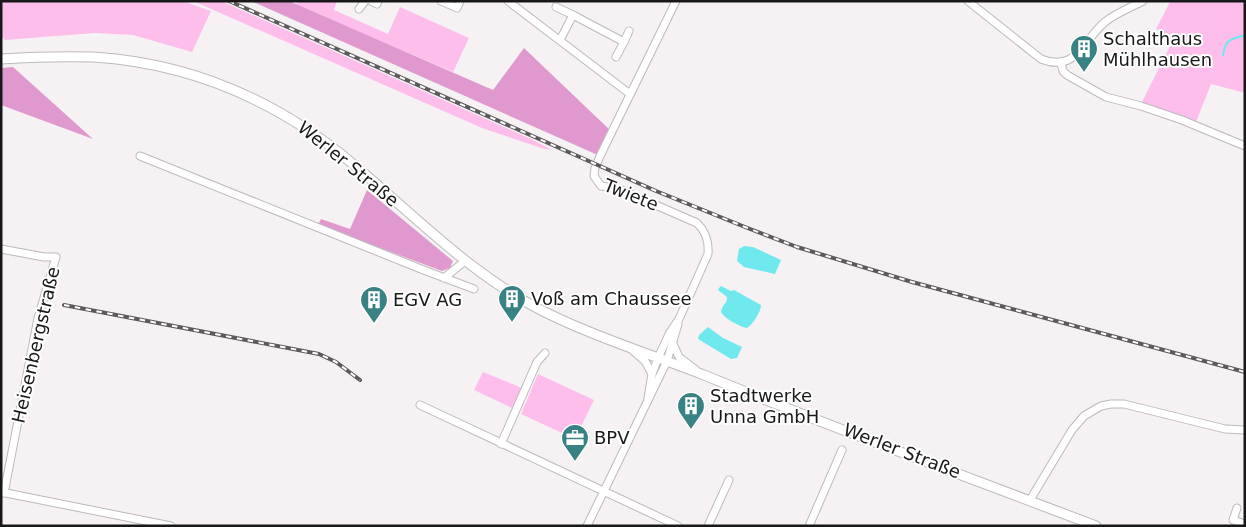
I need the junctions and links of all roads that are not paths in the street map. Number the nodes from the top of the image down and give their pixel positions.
1 (365, 1) edge
2 (371, 1) edge
3 (378, 1) edge
4 (441, 1) edge
5 (460, 1) edge
6 (508, 1) edge
7 (676, 1) edge
8 (968, 1) edge
9 (1143, 1) edge
10 (556, 7) dead end
11 (359, 9) dead end
12 (572, 15) junction
13 (629, 31) dead end
14 (560, 40) junction
15 (624, 42) junction
16 (616, 57) dead end
17 (1, 59) edge
18 (1062, 63) junction
19 (630, 94) junction
20 (1245, 146) edge
21 (140, 156) dead end
22 (1, 249) edge
23 (465, 261) junction
24 (444, 278) junction
25 (474, 289) dead end
26 (678, 319) junction
27 (673, 344) junction
28 (629, 348) junction
29 (545, 353) dead end
30 (663, 360) junction
31 (652, 374) junction
32 (700, 374) junction
33 (648, 398) junction
34 (420, 405) dead end
35 (1245, 430) edge
36 (502, 444) junction
37 (842, 450) dead end
38 (729, 480) dead end
39 (3, 492) edge
40 (603, 492) junction
41 (1030, 500) junction
42 (1237, 508) dead end
43 (1245, 524) edge
44 (171, 526) edge
45 (587, 526) edge
46 (678, 526) edge
47 (708, 526) edge
48 (809, 526) edge
49 (1096, 526) edge

1 - 11 street
2 - 3 street
4 - 5 street
6 - 14 street
7 - 19 street, Twiete
8 - 18 street
9 - 18 street
10 - 12 street
12 - 14 street
12 - 15 street
13 - 15 street
14 - 19 street
15 - 16 street
17 - 23 main road, Werler Straße
18 - 20 street
19 - 26 street, Twiete
21 - 24 street
22 - 39 street, Heisenbergstraße
23 - 24 street
23 - 28 main road, Werler Straße
24 - 25 street
26 - 27 street, Twiete
26 - 30 street, Twiete
27 - 30 street, Twiete
27 - 32 street
28 - 30 main road, Werler Straße
28 - 31 street
29 - 36 street
30 - 31 street
30 - 32 main road, Werler Straße
30 - 33 street
31 - 33 street
32 - 41 main road, Werler Straße
33 - 40 street
34 - 36 street
35 - 41 street
36 - 40 street
37 - 48 street
38 - 47 street
39 - 44 street
40 - 45 street
40 - 46 street
41 - 49 main road, Werler Straße
42 - 43 street

